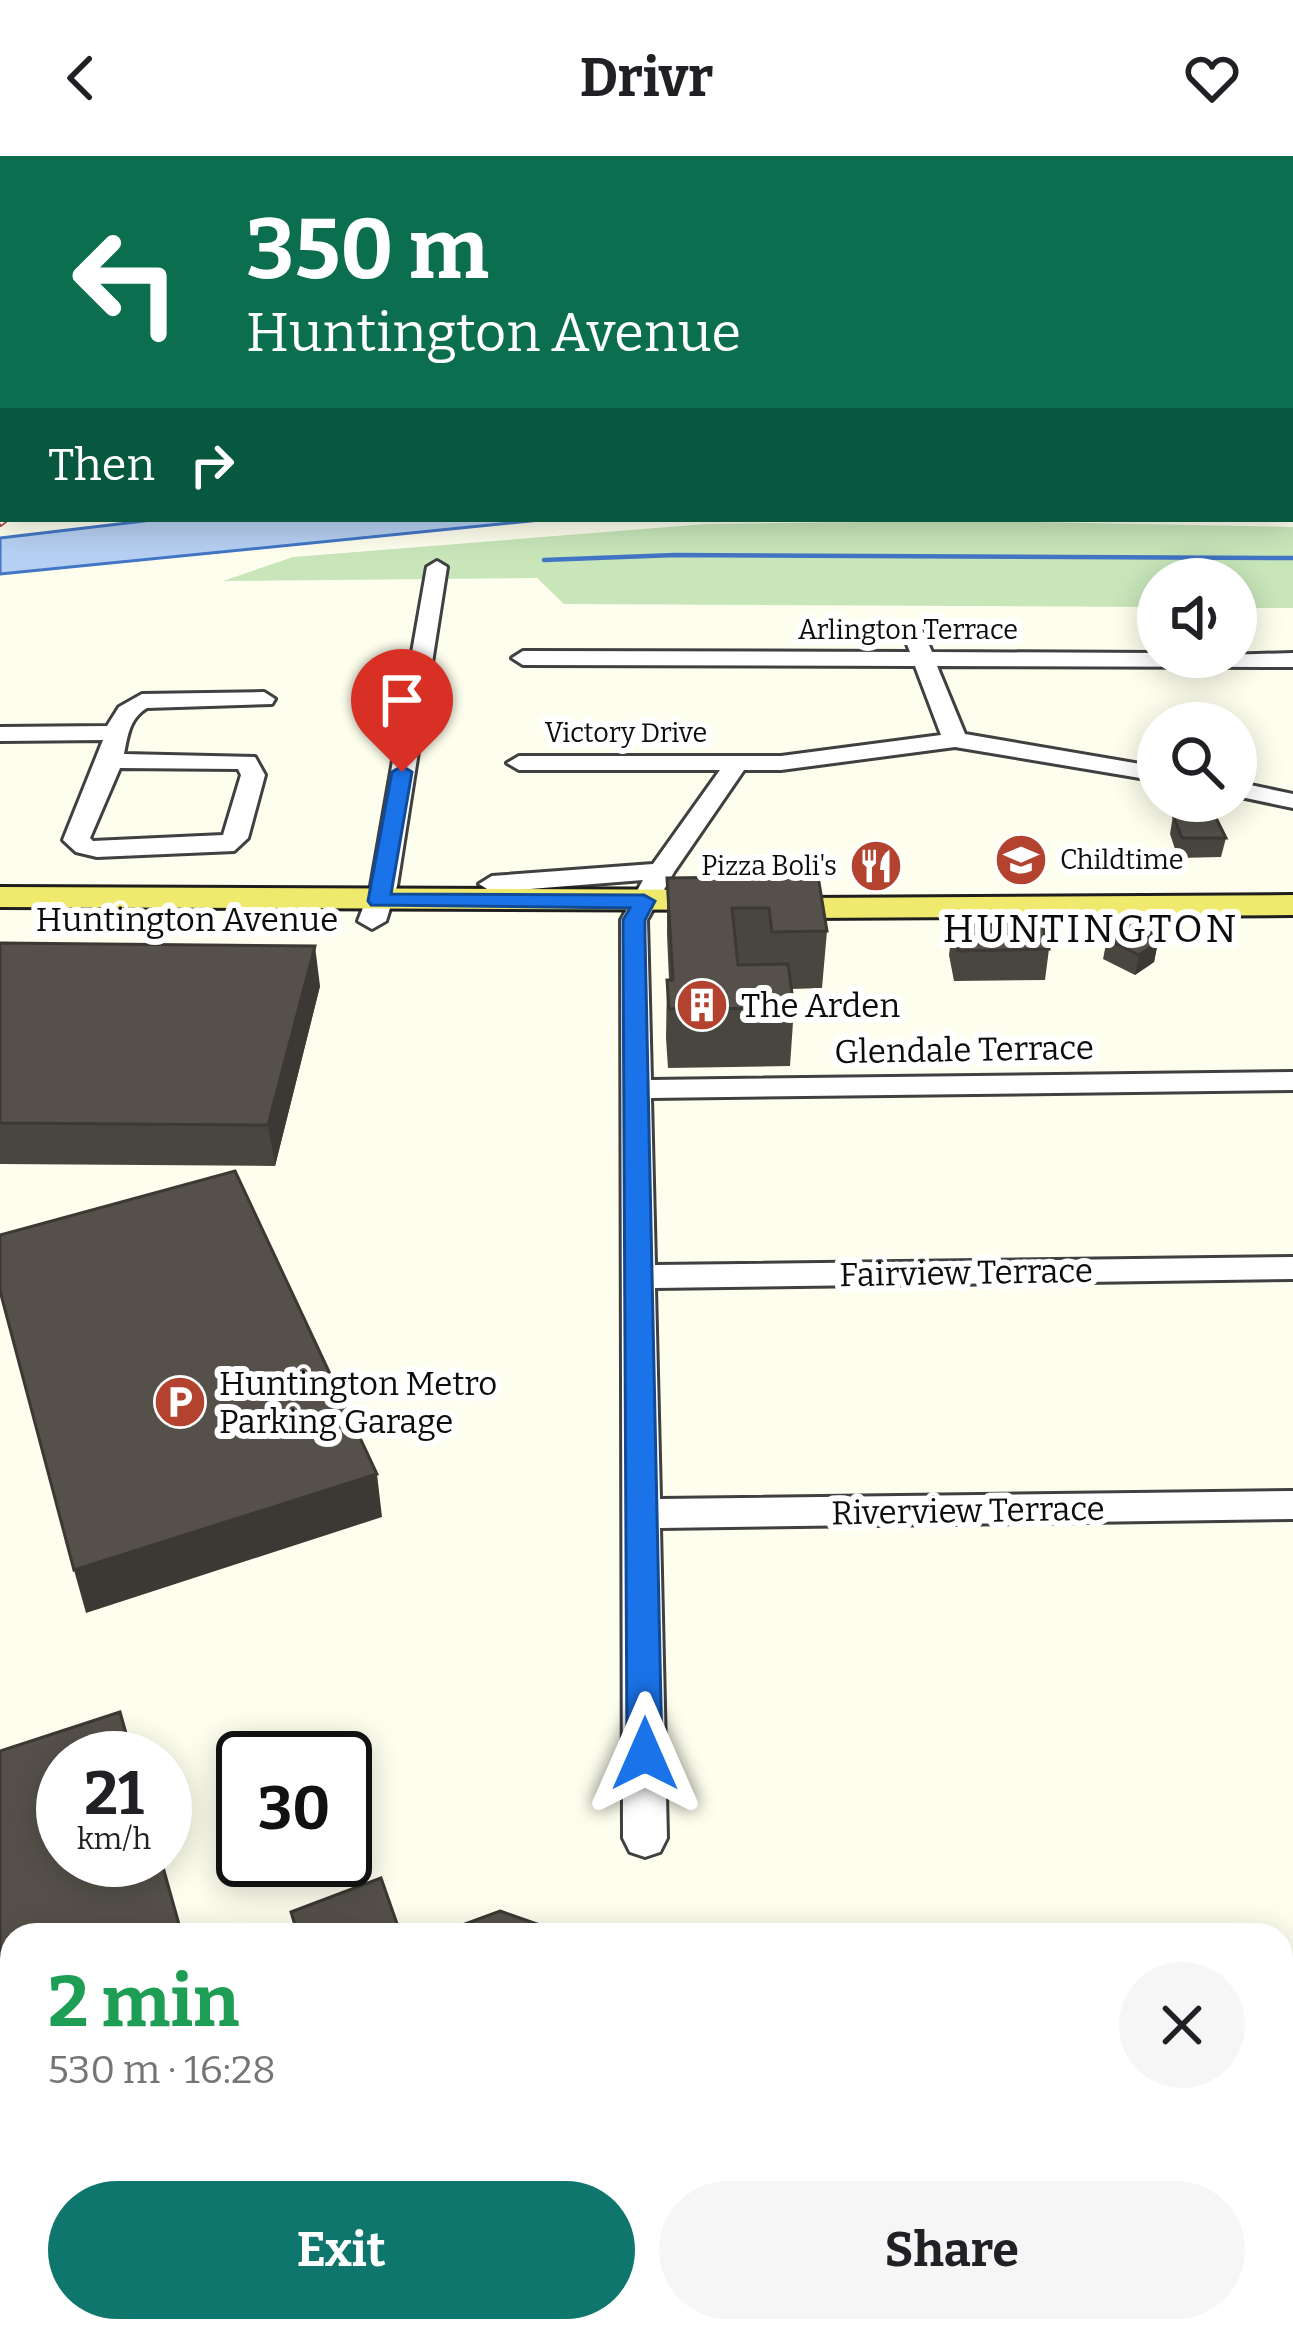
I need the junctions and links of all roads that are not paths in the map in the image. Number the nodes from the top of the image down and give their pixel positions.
1 (437, 567) dead end
2 (914, 634) dead end
3 (523, 658) dead end
4 (925, 660) junction
5 (1293, 660) edge
6 (264, 699) dead end
7 (112, 733) junction
8 (0, 734) edge
9 (955, 740) junction
10 (110, 761) junction
11 (518, 763) dead end
12 (733, 763) junction
13 (1137, 770) edge
14 (1257, 794) edge
15 (1293, 800) edge
16 (492, 884) dead end
17 (0, 896) edge
18 (646, 898) junction
19 (1293, 905) edge
20 (376, 911) junction
21 (0, 918) edge
22 (1293, 1081) edge
23 (635, 1089) junction
24 (1293, 1268) edge
25 (639, 1277) junction
26 (1293, 1505) edge
27 (643, 1514) junction
28 (645, 1838) dead end

1 - 20 street
2 - 4 street
3 - 4 street, Arlington Terrace
4 - 5 street, Arlington Terrace
4 - 9 street
6 - 7 street
7 - 8 street
7 - 10 street
9 - 12 street, Victory Drive
9 - 13 street, Victory Drive
10 - 10 street
11 - 12 street, Victory Drive
12 - 18 street
14 - 15 street
16 - 18 street
17 - 20 main road, Huntington Avenue
18 - 19 main road, Huntington Avenue
18 - 20 main road, Huntington Avenue
18 - 23 street
20 - 21 main road, Huntington Avenue
22 - 23 street, Glendale Terrace
23 - 25 street
24 - 25 street, Fairview Terrace
25 - 27 street
26 - 27 street, Riverview Terrace
27 - 28 street

